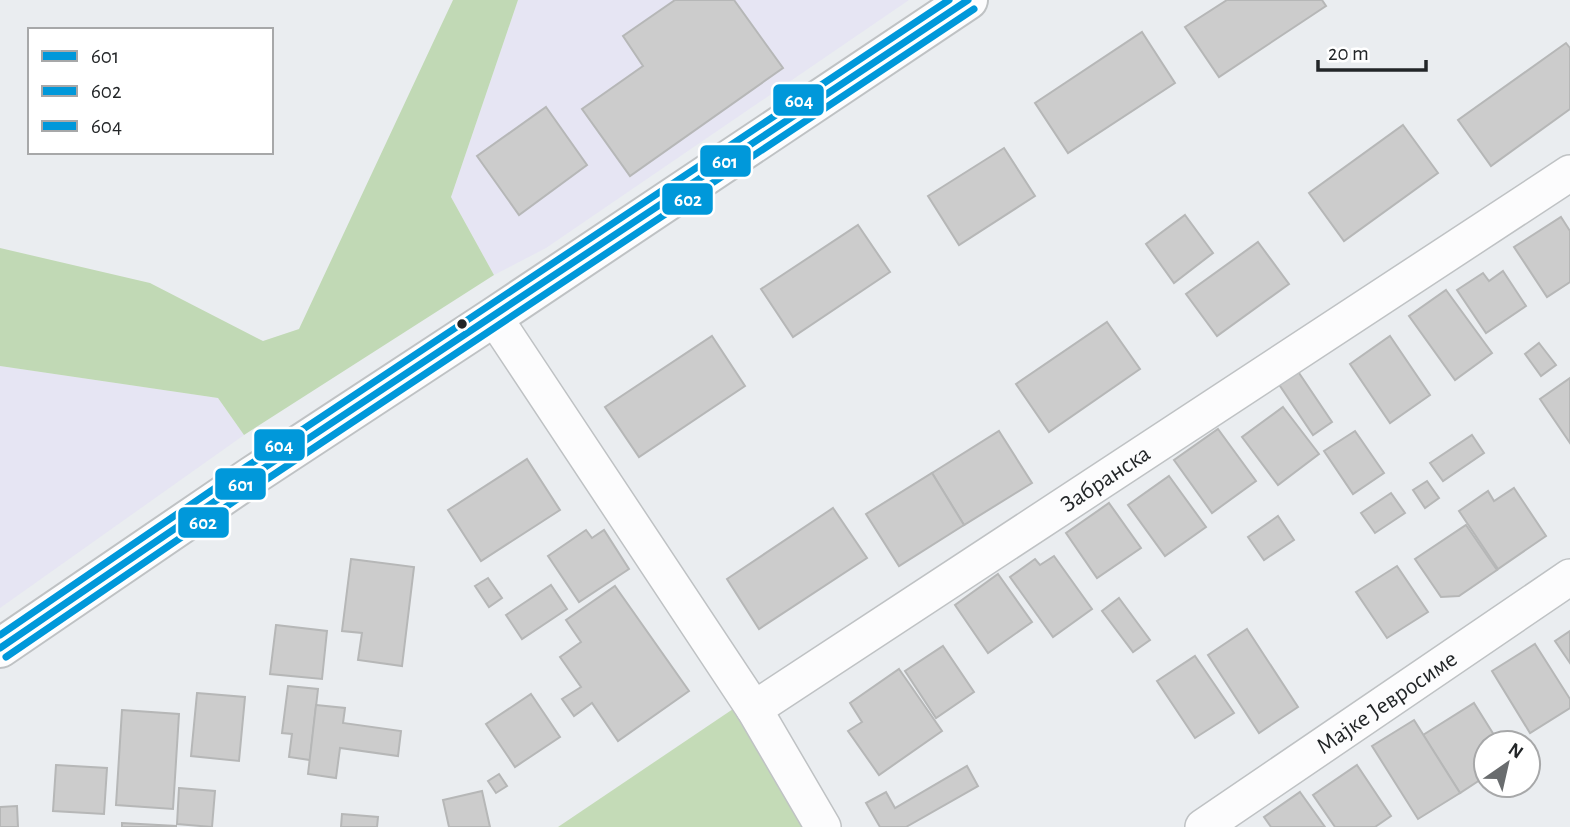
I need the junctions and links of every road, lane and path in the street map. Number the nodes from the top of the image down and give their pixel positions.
1 (968, 0) edge
2 (1570, 173) edge
3 (494, 317) junction
4 (1570, 577) edge
5 (0, 648) edge
6 (754, 709) junction
7 (823, 827) edge
8 (1203, 827) edge

1 - 3 main road
2 - 6 street, Забранска
3 - 5 main road
3 - 6 street
4 - 8 street, Мајке Јевросиме
6 - 7 street

